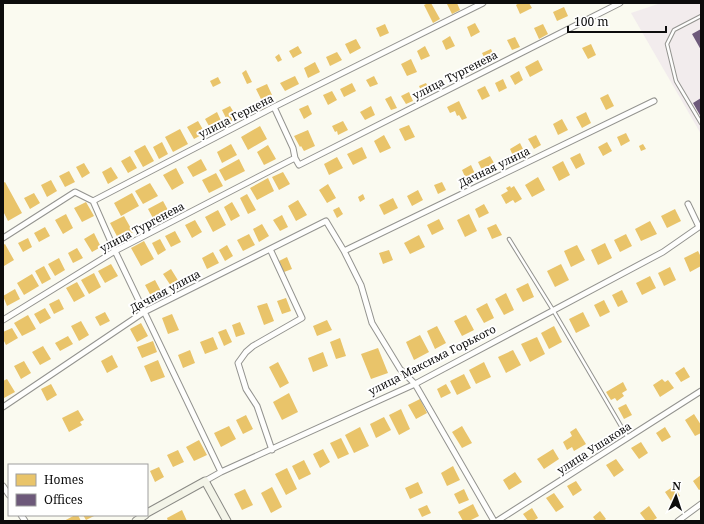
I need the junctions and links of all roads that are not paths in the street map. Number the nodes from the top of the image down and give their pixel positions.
1 (484, 3) edge
2 (620, 3) edge
3 (701, 16) edge
4 (654, 100) dead end
5 (274, 107) junction
6 (701, 123) edge
7 (294, 158) junction
8 (93, 201) junction
9 (688, 204) dead end
10 (700, 226) edge
11 (3, 238) edge
12 (509, 239) dead end
13 (270, 249) junction
14 (344, 251) junction
15 (115, 252) junction
16 (552, 310) junction
17 (144, 312) junction
18 (3, 320) edge
19 (415, 384) junction
20 (701, 391) edge
21 (3, 407) edge
22 (628, 438) junction
23 (272, 450) junction
24 (221, 472) junction
25 (205, 481) junction
26 (701, 504) edge
27 (148, 512) edge
28 (227, 521) edge
29 (494, 521) edge
30 (497, 521) edge
31 (678, 521) edge

1 - 5 street, улица Герцена
2 - 7 street, улица Тургенева
3 - 6 lane
4 - 14 street, Дачная улица
5 - 7 street
5 - 8 street, улица Герцена
7 - 15 street, улица Тургенева
8 - 11 street
8 - 15 street
9 - 10 street
10 - 16 street, улица Максима Горького
12 - 16 lane
13 - 14 street, Дачная улица
13 - 17 street, Дачная улица
13 - 23 street
14 - 19 street
15 - 17 street
15 - 18 street, улица Тургенева
16 - 19 street, улица Максима Горького
16 - 22 lane
17 - 21 street, Дачная улица
17 - 24 street
19 - 23 street, улица Максима Горького
19 - 29 street
20 - 22 street, улица Ушакова
22 - 30 street, улица Ушакова
23 - 24 street, улица Максима Горького
24 - 25 street, улица Максима Горького
25 - 27 street, улица Максима Горького
25 - 28 street
26 - 31 street

